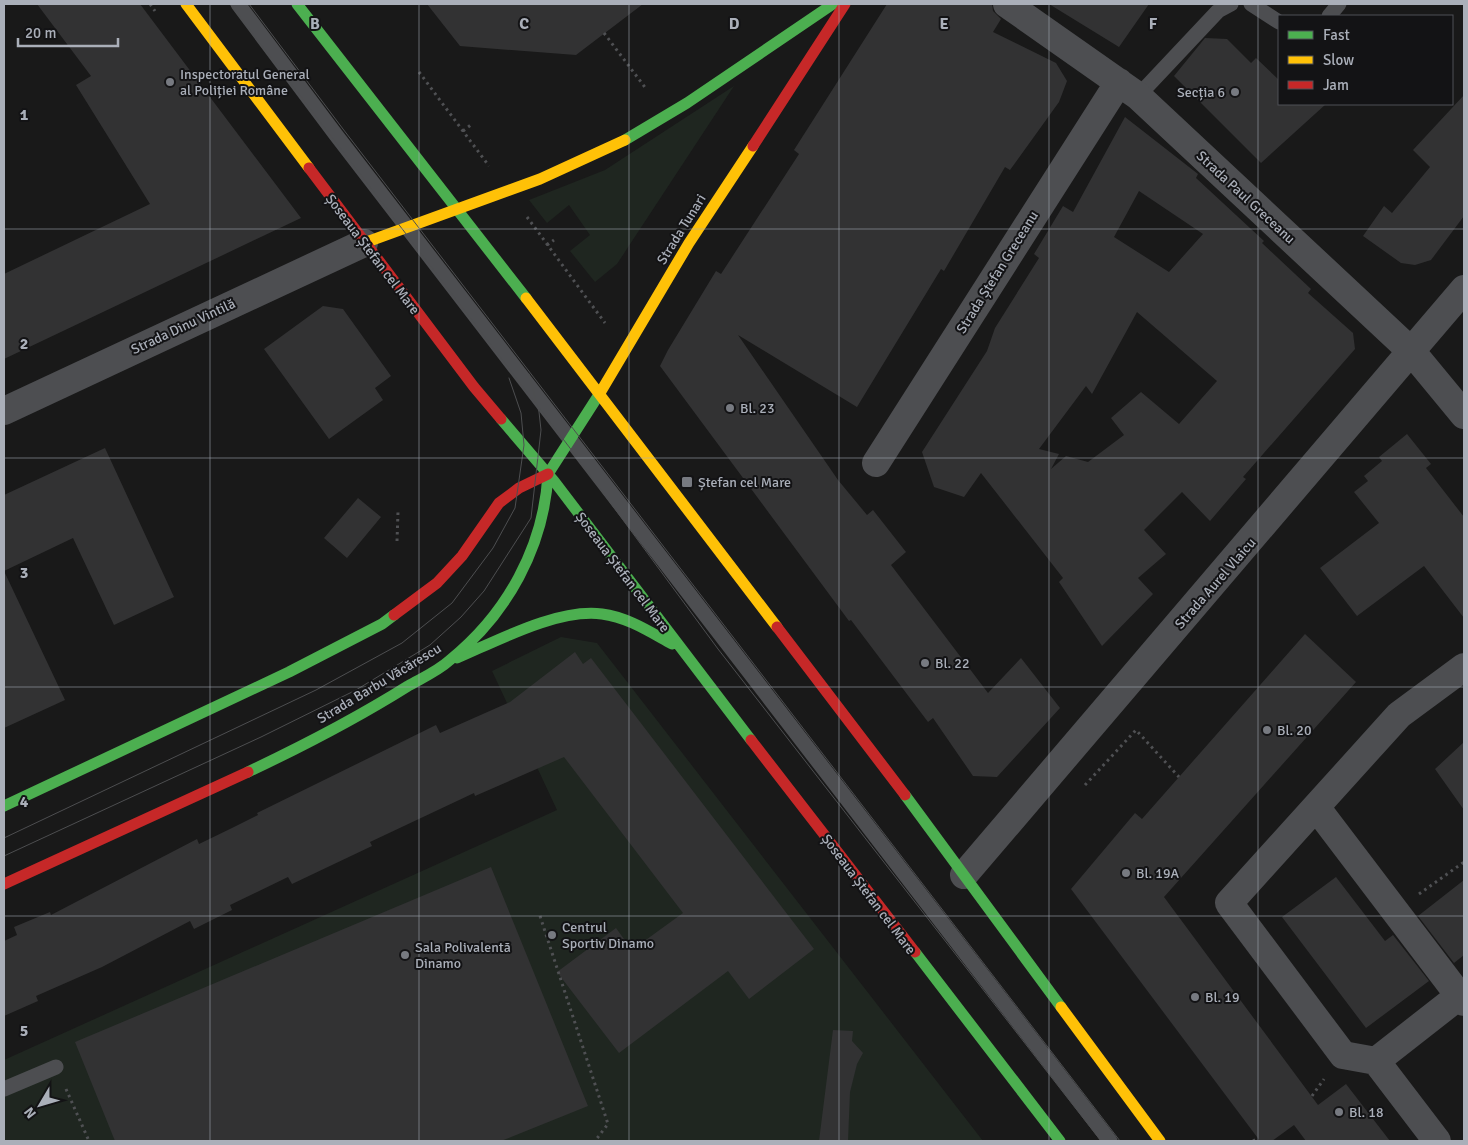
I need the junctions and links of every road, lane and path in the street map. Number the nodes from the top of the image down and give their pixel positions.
1 (186, 4) edge
2 (238, 4) edge
3 (297, 4) edge
4 (833, 4) edge
5 (845, 4) edge
6 (1007, 4) edge
7 (1231, 4) edge
8 (1251, 4) edge
9 (1340, 4) edge
10 (1330, 15) edge
11 (1278, 21) edge
12 (604, 33) dead end
13 (419, 72) dead end
14 (1128, 89) junction
15 (666, 115) junction
16 (472, 124) dead end
17 (463, 131) junction
18 (508, 190) junction
19 (456, 208) junction
20 (407, 226) junction
21 (554, 240) dead end
22 (364, 243) junction
23 (548, 245) junction
24 (1464, 289) edge
25 (626, 350) junction
26 (1412, 352) junction
27 (600, 394) junction
28 (4, 411) edge
29 (1464, 415) edge
30 (571, 438) junction
31 (876, 463) dead end
32 (548, 474) junction
33 (398, 512) dead end
34 (397, 541) dead end
35 (680, 648) junction
36 (451, 660) junction
37 (1464, 667) edge
38 (1179, 777) dead end
39 (1084, 787) dead end
40 (4, 806) edge
41 (1316, 807) junction
42 (1464, 862) edge
43 (964, 875) junction
44 (4, 884) edge
45 (1394, 911) junction
46 (540, 916) dead end
47 (1462, 999) edge
48 (1376, 1061) junction
49 (56, 1067) joint
50 (4, 1089) edge
51 (1258, 1138) dead end
52 (89, 1141) edge
53 (596, 1141) edge
54 (1060, 1141) edge
55 (1110, 1141) edge
56 (1160, 1141) edge
57 (1254, 1141) edge
58 (1437, 1141) edge

1 - 22 main road, Șoseaua Ștefan cel Mare
2 - 20 lane
3 - 19 main road
4 - 15 main road
5 - 25 main road, Strada Tunari
6 - 14 street, Strada Paul Greceanu
7 - 14 lane
8 - 11 lane
9 - 10 lane
12 - 15 path
13 - 17 path
14 - 26 street, Strada Paul Greceanu
14 - 31 street, Strada Ștefan Greceanu
15 - 18 main road
16 - 17 path
17 - 18 path
18 - 19 main road
18 - 23 path
19 - 20 main road
19 - 27 main road
20 - 22 main road
20 - 30 lane
21 - 23 path
22 - 28 street, Strada Dinu Vintilă
22 - 32 main road, Șoseaua Ștefan cel Mare
23 - 25 path
24 - 26 street, Strada Aurel Vlaicu
25 - 27 main road, Strada Tunari
26 - 29 street, Strada Paul Greceanu
26 - 43 street, Strada Aurel Vlaicu
27 - 30 main road, Strada Tunari
27 - 43 main road
30 - 32 main road, Strada Tunari
30 - 55 lane
32 - 35 main road, Șoseaua Ștefan cel Mare
32 - 36 main road, Strada Barbu Văcărescu
32 - 40 main road
33 - 34 path
35 - 36 main road
35 - 54 main road, Șoseaua Ștefan cel Mare
36 - 44 main road, Strada Barbu Văcărescu
37 - 41 street
38 - 39 path
41 - 45 street
41 - 48 street
42 - 45 path
43 - 56 main road
45 - 47 street
46 - 53 path
47 - 48 street
48 - 58 street
49 - 50 lane
49 - 52 path
51 - 57 path

